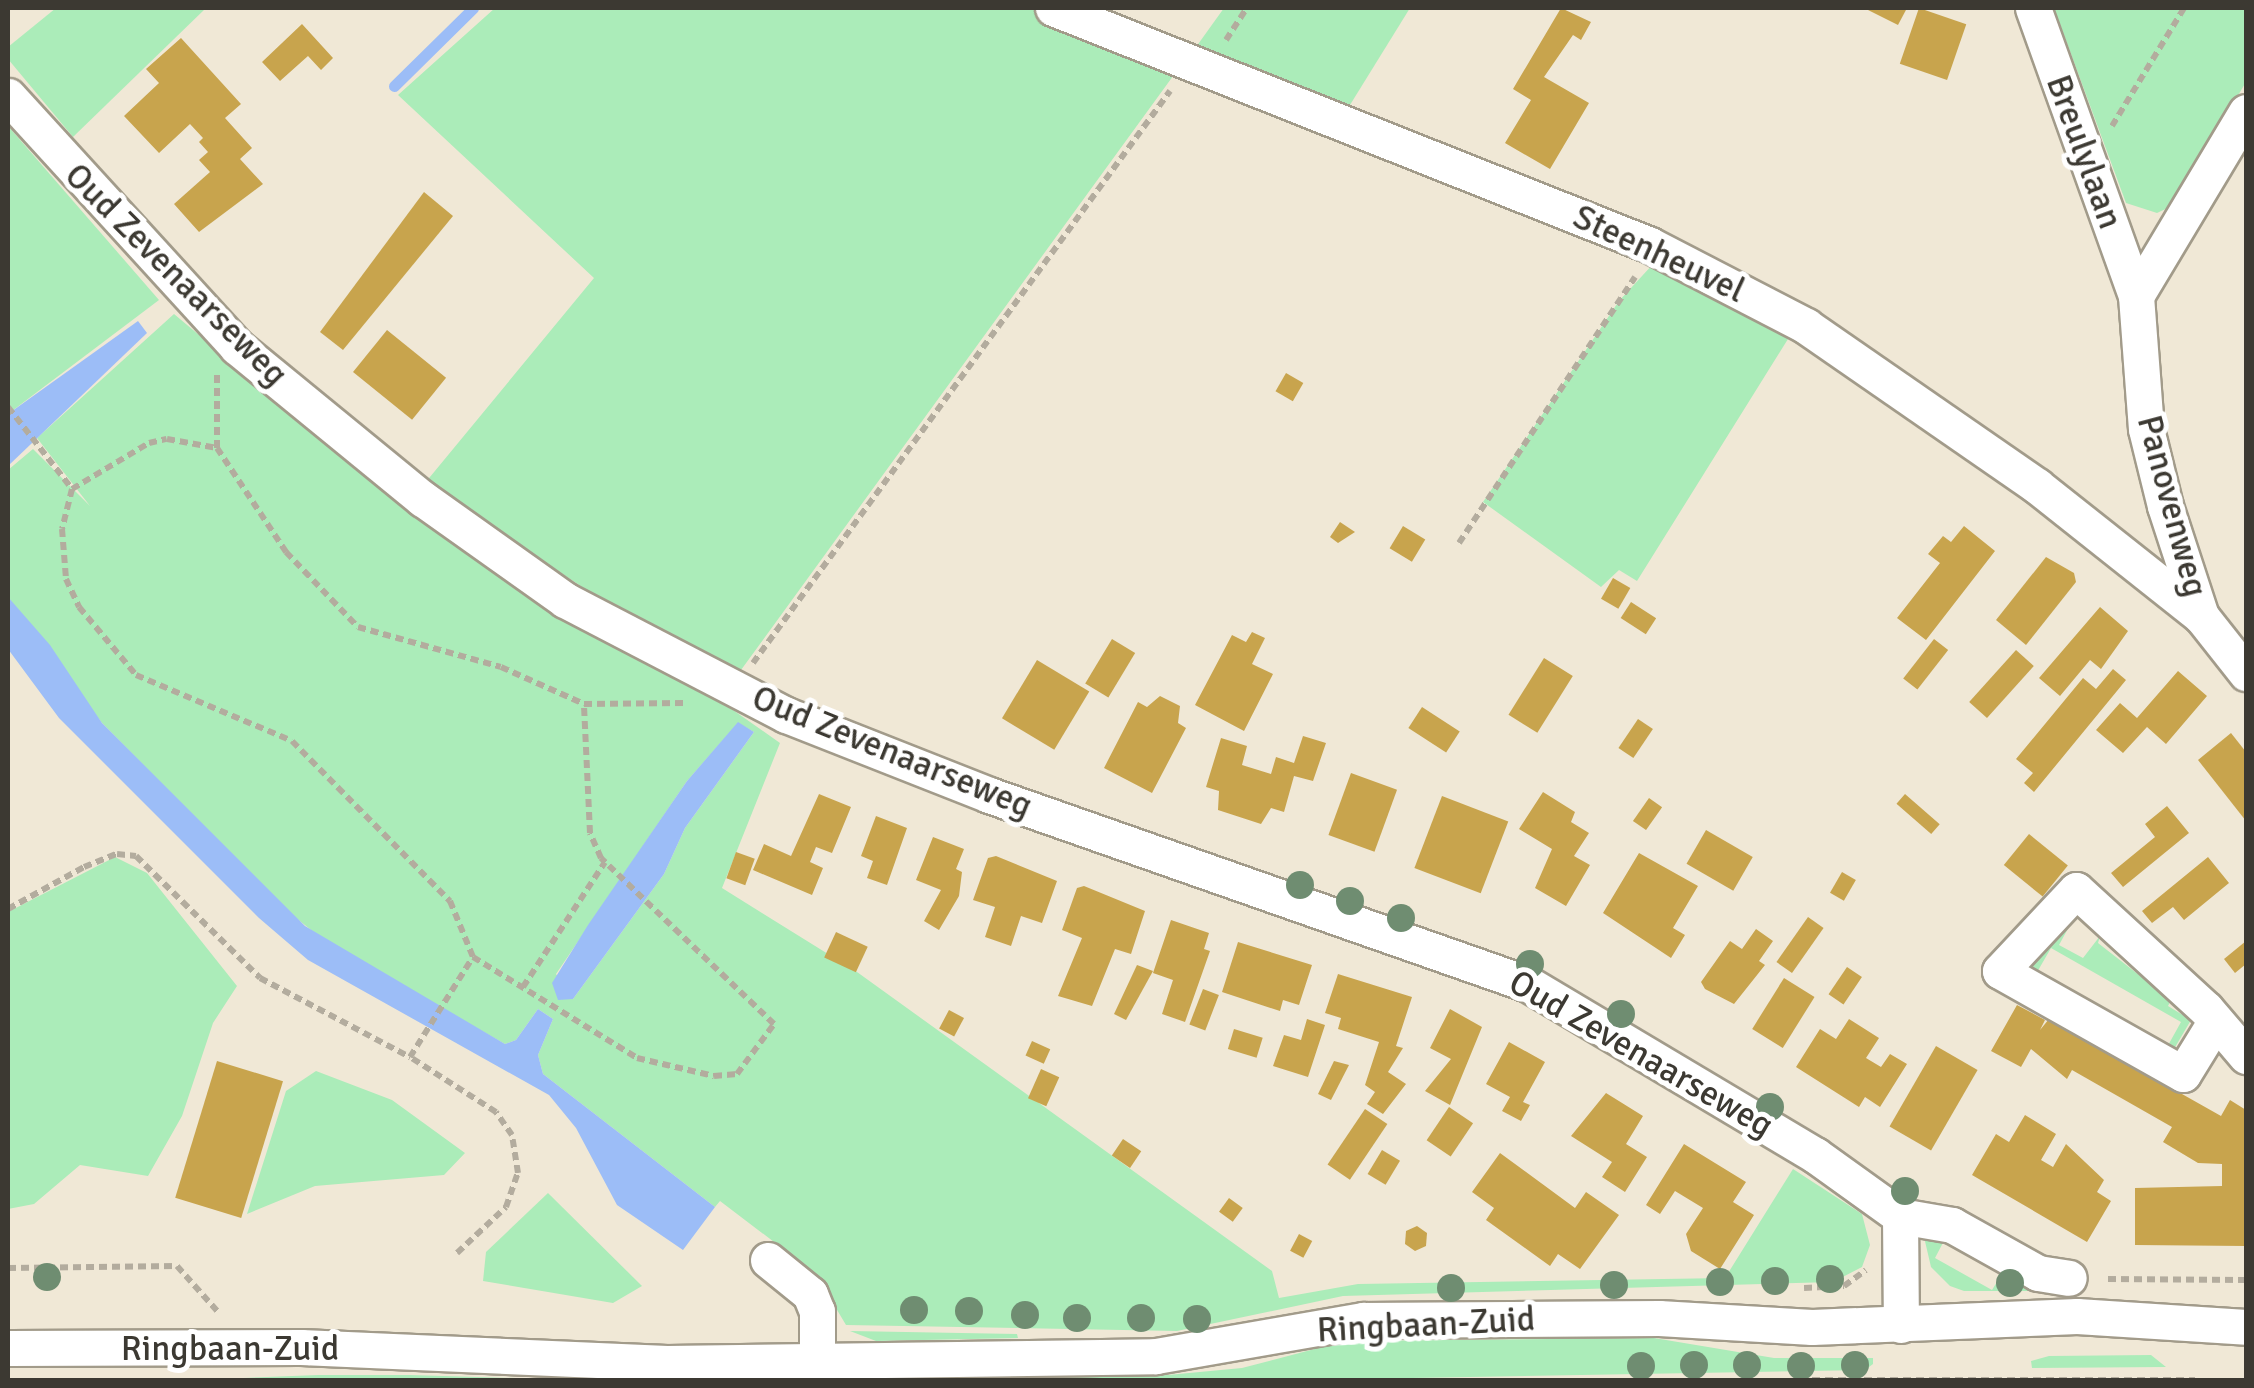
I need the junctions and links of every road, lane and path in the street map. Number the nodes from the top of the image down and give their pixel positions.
1 (1053, 8) edge
2 (1248, 8) edge
3 (2033, 8) edge
4 (2184, 8) edge
5 (1197, 67) junction
6 (8, 96) edge
7 (2246, 112) edge
8 (2088, 165) junction
9 (1656, 248) junction
10 (2136, 296) junction
11 (232, 342) junction
12 (8, 407) edge
13 (217, 448) junction
14 (72, 489) junction
15 (1459, 543) dead end
16 (2201, 616) junction
17 (2246, 674) edge
18 (734, 689) junction
19 (584, 704) junction
20 (698, 707) dead end
21 (606, 862) junction
22 (8, 910) edge
23 (473, 957) junction
24 (523, 987) junction
25 (2214, 1022) junction
26 (2246, 1056) edge
27 (410, 1058) junction
28 (1900, 1216) junction
29 (456, 1252) dead end
30 (768, 1260) dead end
31 (1870, 1261) dead end
32 (8, 1268) edge
33 (2069, 1278) joint
34 (2246, 1280) edge
35 (1796, 1288) dead end
36 (224, 1317) dead end
37 (1900, 1325) junction
38 (2246, 1328) edge
39 (8, 1348) edge
40 (817, 1360) junction
41 (1799, 1380) edge
42 (2194, 1380) edge

1 - 5 street, Steenheuvel
2 - 5 path
3 - 8 street, Breulylaan
4 - 8 path
5 - 9 street, Steenheuvel
5 - 18 path
6 - 11 street, Oud Zevenaarseweg
7 - 10 street
8 - 10 street, Breulylaan
9 - 15 path
9 - 16 street, Steenheuvel
10 - 16 street, Panovenweg
11 - 13 path
11 - 18 street, Oud Zevenaarseweg
12 - 14 path
13 - 14 path
13 - 19 path
14 - 23 path
16 - 17 street, Panovenweg
18 - 28 street, Oud Zevenaarseweg
19 - 20 path
19 - 21 path
21 - 24 path
21 - 24 path
22 - 27 path
23 - 24 path
23 - 27 path
25 - 25 street
25 - 26 street
27 - 29 path
28 - 33 street, Oud Zevenaarseweg
28 - 37 street
30 - 40 street
31 - 35 path
32 - 36 path
33 - 34 path
37 - 38 street, Ringbaan-Zuid
37 - 40 street, Ringbaan-Zuid
39 - 40 street, Ringbaan-Zuid
41 - 42 path

